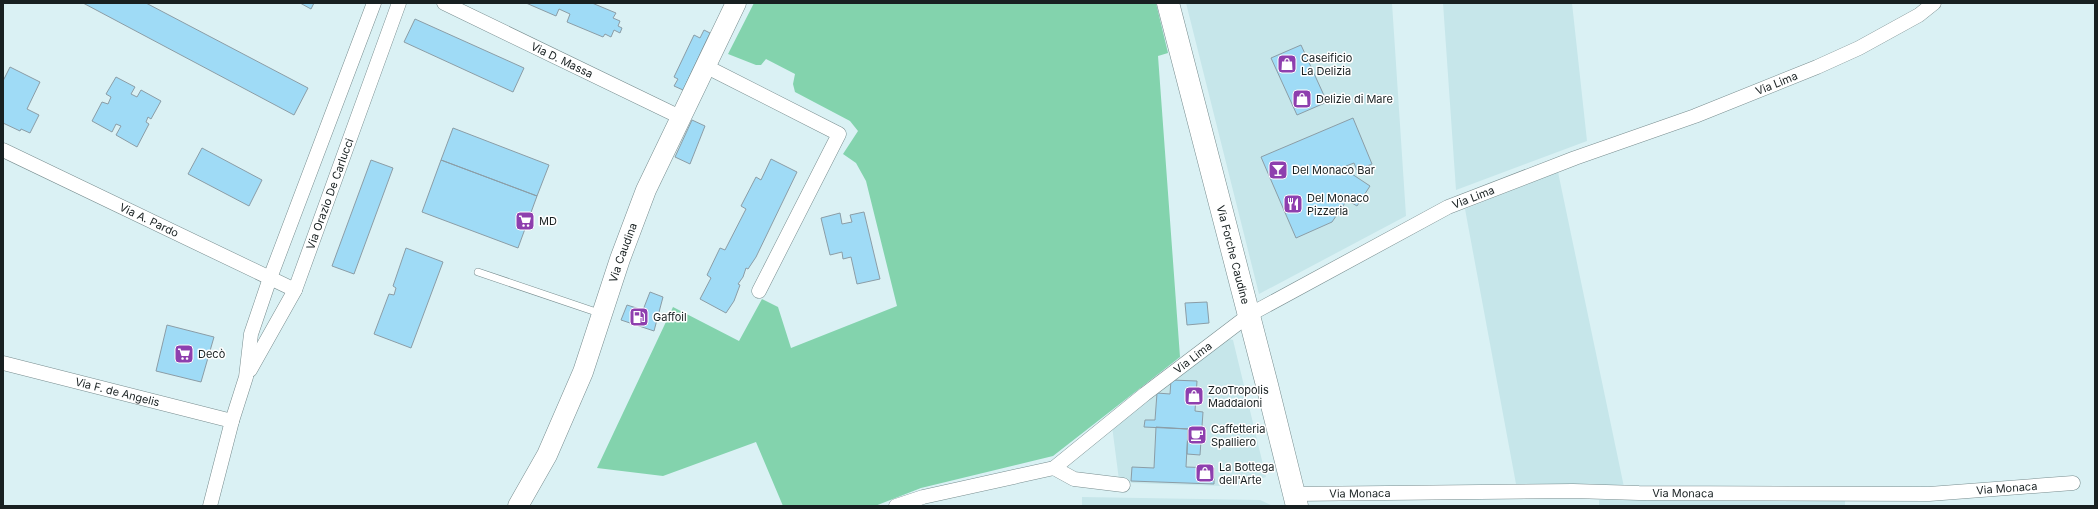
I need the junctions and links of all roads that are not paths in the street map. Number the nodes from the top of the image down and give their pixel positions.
1 (374, 3) edge
2 (399, 3) edge
3 (444, 3) edge
4 (736, 3) edge
5 (1168, 3) edge
6 (1934, 3) edge
7 (707, 66) junction
8 (680, 118) junction
9 (3, 150) edge
10 (478, 272) dead end
11 (270, 278) junction
12 (294, 290) junction
13 (759, 291) dead end
14 (602, 314) junction
15 (1249, 315) junction
16 (3, 364) edge
17 (246, 377) junction
18 (232, 421) junction
19 (1054, 468) junction
20 (2073, 483) dead end
21 (1123, 485) dead end
22 (1295, 500) edge
23 (210, 506) edge
24 (518, 506) edge
25 (896, 506) edge

1 - 11 street, Via Orazio De Carlucci
2 - 12 street, Via Orazio De Carlucci
3 - 8 street, Via D. Massa
4 - 7 main road, Via Caudina
5 - 15 main road, Via Forche Caudine
6 - 15 street, Via Lima
7 - 8 main road, Via Caudina
7 - 13 street
8 - 14 main road, Via Caudina
9 - 11 street, Via A. Pardo
10 - 14 lane
11 - 12 street, Via A. Pardo
11 - 17 street, Via Orazio De Carlucci
12 - 17 street, Via Orazio De Carlucci
14 - 24 main road, Via Caudina
15 - 19 street, Via Lima
15 - 22 main road, Via Forche Caudine
16 - 18 street, Via F. de Angelis
17 - 18 street, Via Orazio De Carlucci
18 - 23 street, Via Orazio De Carlucci
19 - 21 street
19 - 25 street, Via Lima
20 - 22 street, Via Monaca

